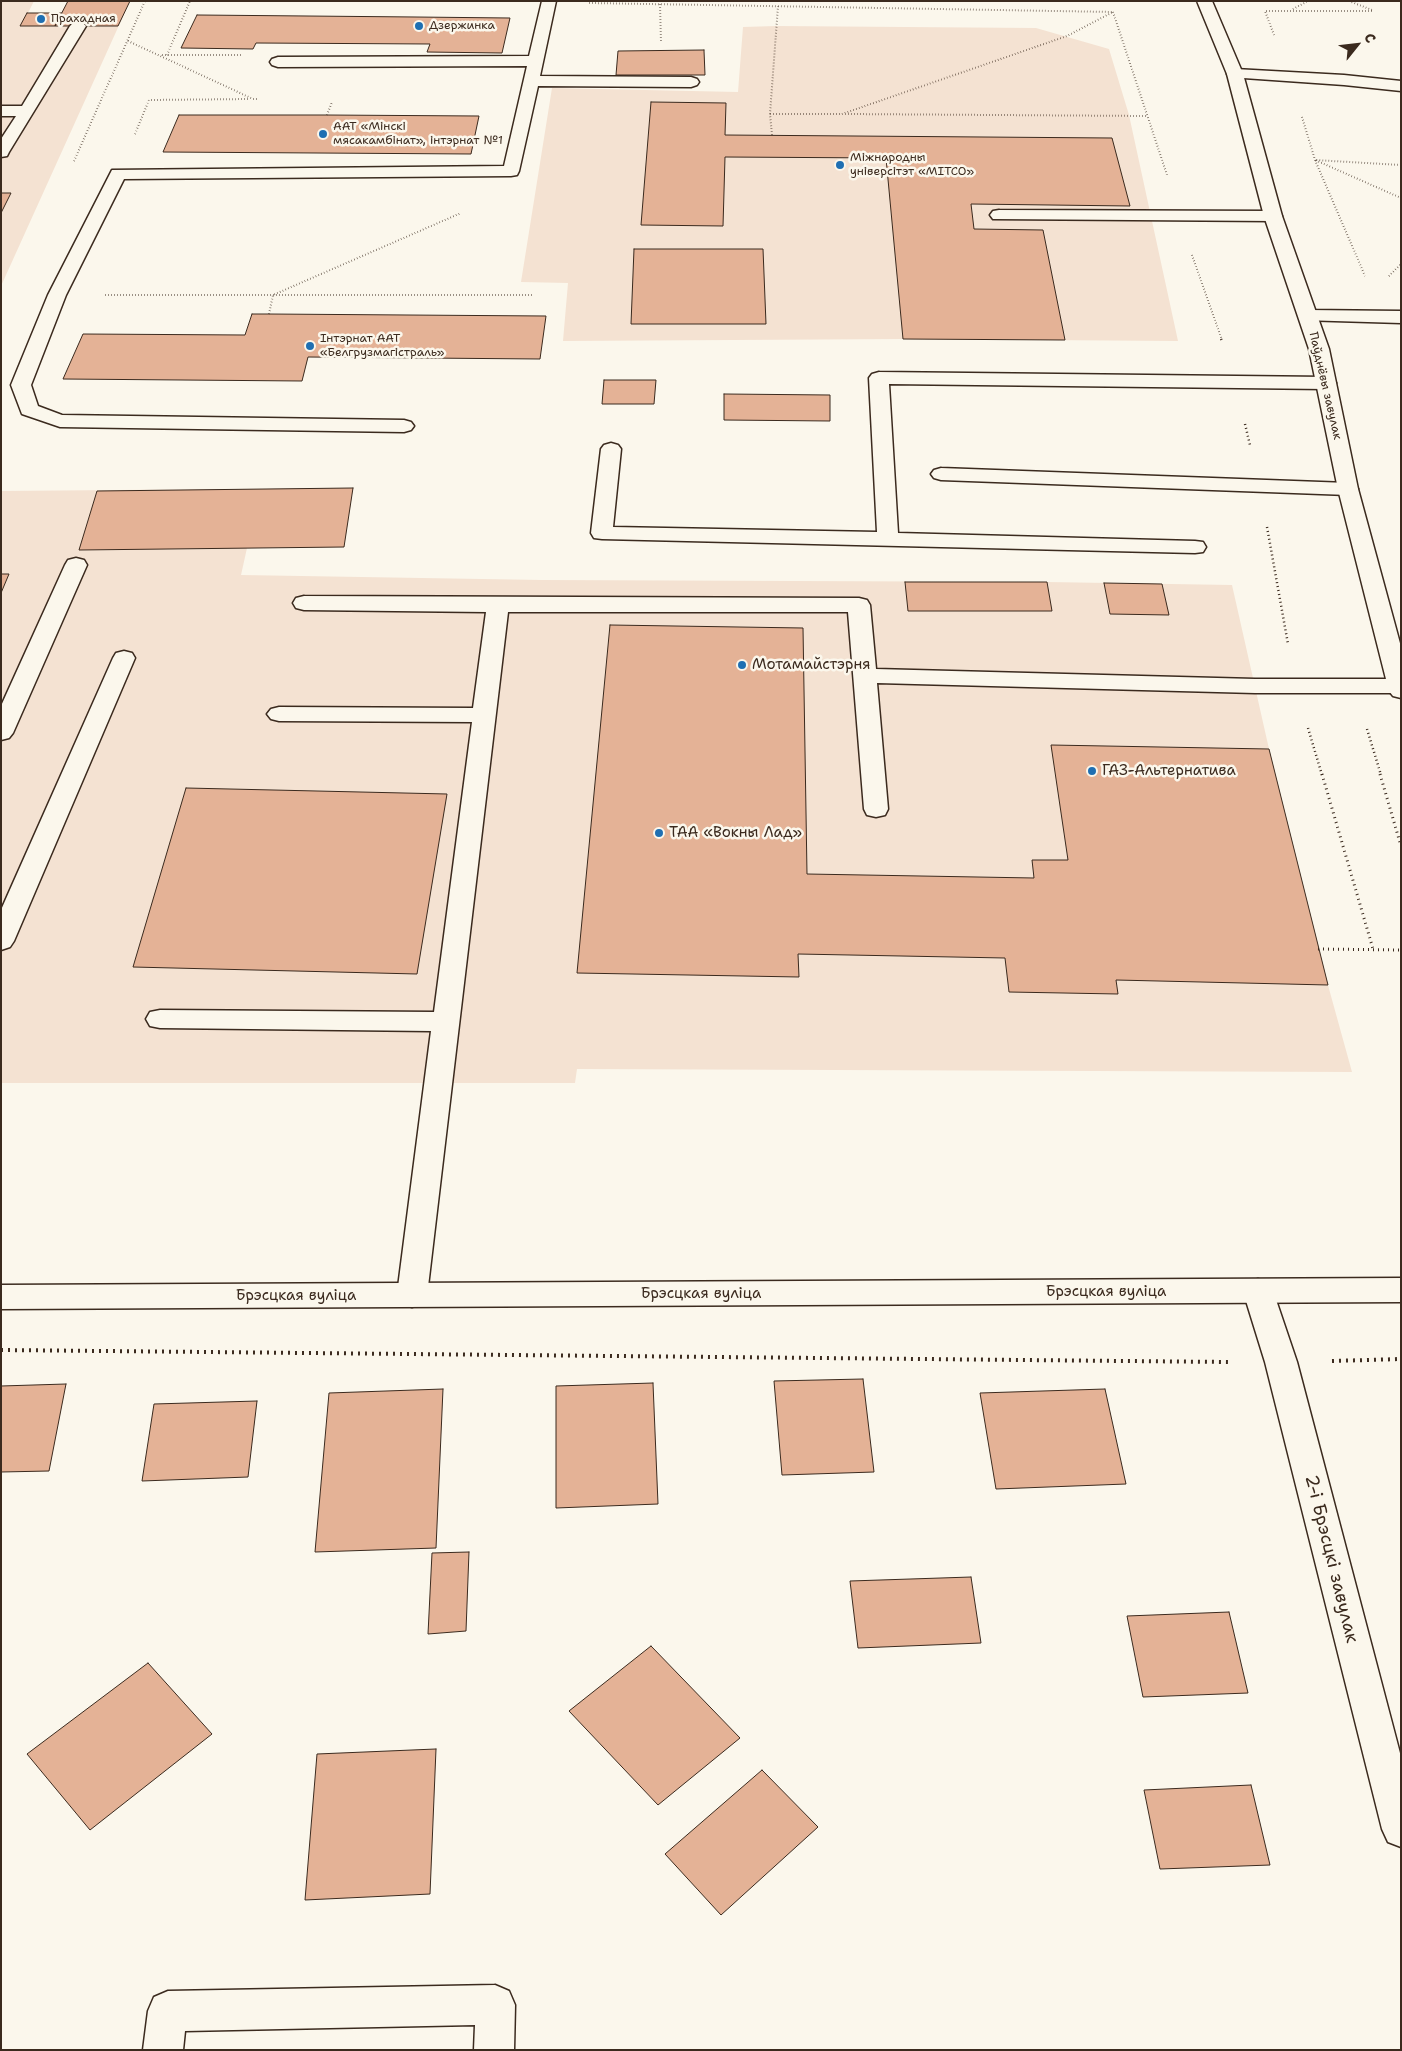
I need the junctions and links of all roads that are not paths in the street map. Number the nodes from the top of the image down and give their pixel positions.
1 (1204, 1) edge
2 (549, 2) edge
3 (78, 26) dead end
4 (536, 61) junction
5 (278, 62) dead end
6 (1235, 74) junction
7 (532, 82) junction
8 (691, 82) dead end
9 (1401, 86) edge
10 (1, 111) edge
11 (27, 111) junction
12 (1, 152) edge
13 (999, 215) dead end
14 (1273, 216) junction
15 (1308, 316) junction
16 (1401, 317) edge
17 (1326, 383) junction
18 (404, 426) dead end
19 (611, 449) dead end
20 (941, 474) dead end
21 (1348, 489) junction
22 (888, 539) junction
23 (1195, 547) dead end
24 (76, 565) dead end
25 (304, 603) dead end
26 (498, 605) junction
27 (124, 658) dead end
28 (865, 676) junction
29 (1400, 689) edge
30 (280, 714) dead end
31 (484, 715) junction
32 (1, 733) edge
33 (876, 809) dead end
34 (1, 941) edge
35 (160, 1019) dead end
36 (446, 1022) junction
37 (1401, 1290) edge
38 (1258, 1291) junction
39 (1, 1296) edge
40 (412, 1296) junction
41 (1401, 1829) edge
42 (163, 2050) edge
43 (494, 2050) edge

1 - 6 street, Паўднёвы завулак
2 - 4 street
3 - 11 street
4 - 5 street
4 - 7 street
6 - 9 street
6 - 14 street, Паўднёвы завулак
7 - 8 street
7 - 18 street
10 - 11 street
11 - 12 street
13 - 14 street
14 - 15 street, Паўднёвы завулак
15 - 16 street
15 - 17 street, Паўднёвы завулак
17 - 21 street, Паўднёвы завулак
17 - 22 street
19 - 22 street
20 - 21 street
21 - 29 street, Паўднёвы завулак
22 - 23 street
24 - 32 street
25 - 26 street
26 - 28 street
26 - 31 street
27 - 34 street
28 - 29 street
28 - 33 street
30 - 31 street
31 - 36 street
35 - 36 street
36 - 40 street
37 - 38 street, Брэсцкая вуліца
38 - 40 street, Брэсцкая вуліца
38 - 41 street, 2-і Брэсцкі завулак
39 - 40 street, Брэсцкая вуліца
42 - 43 street

